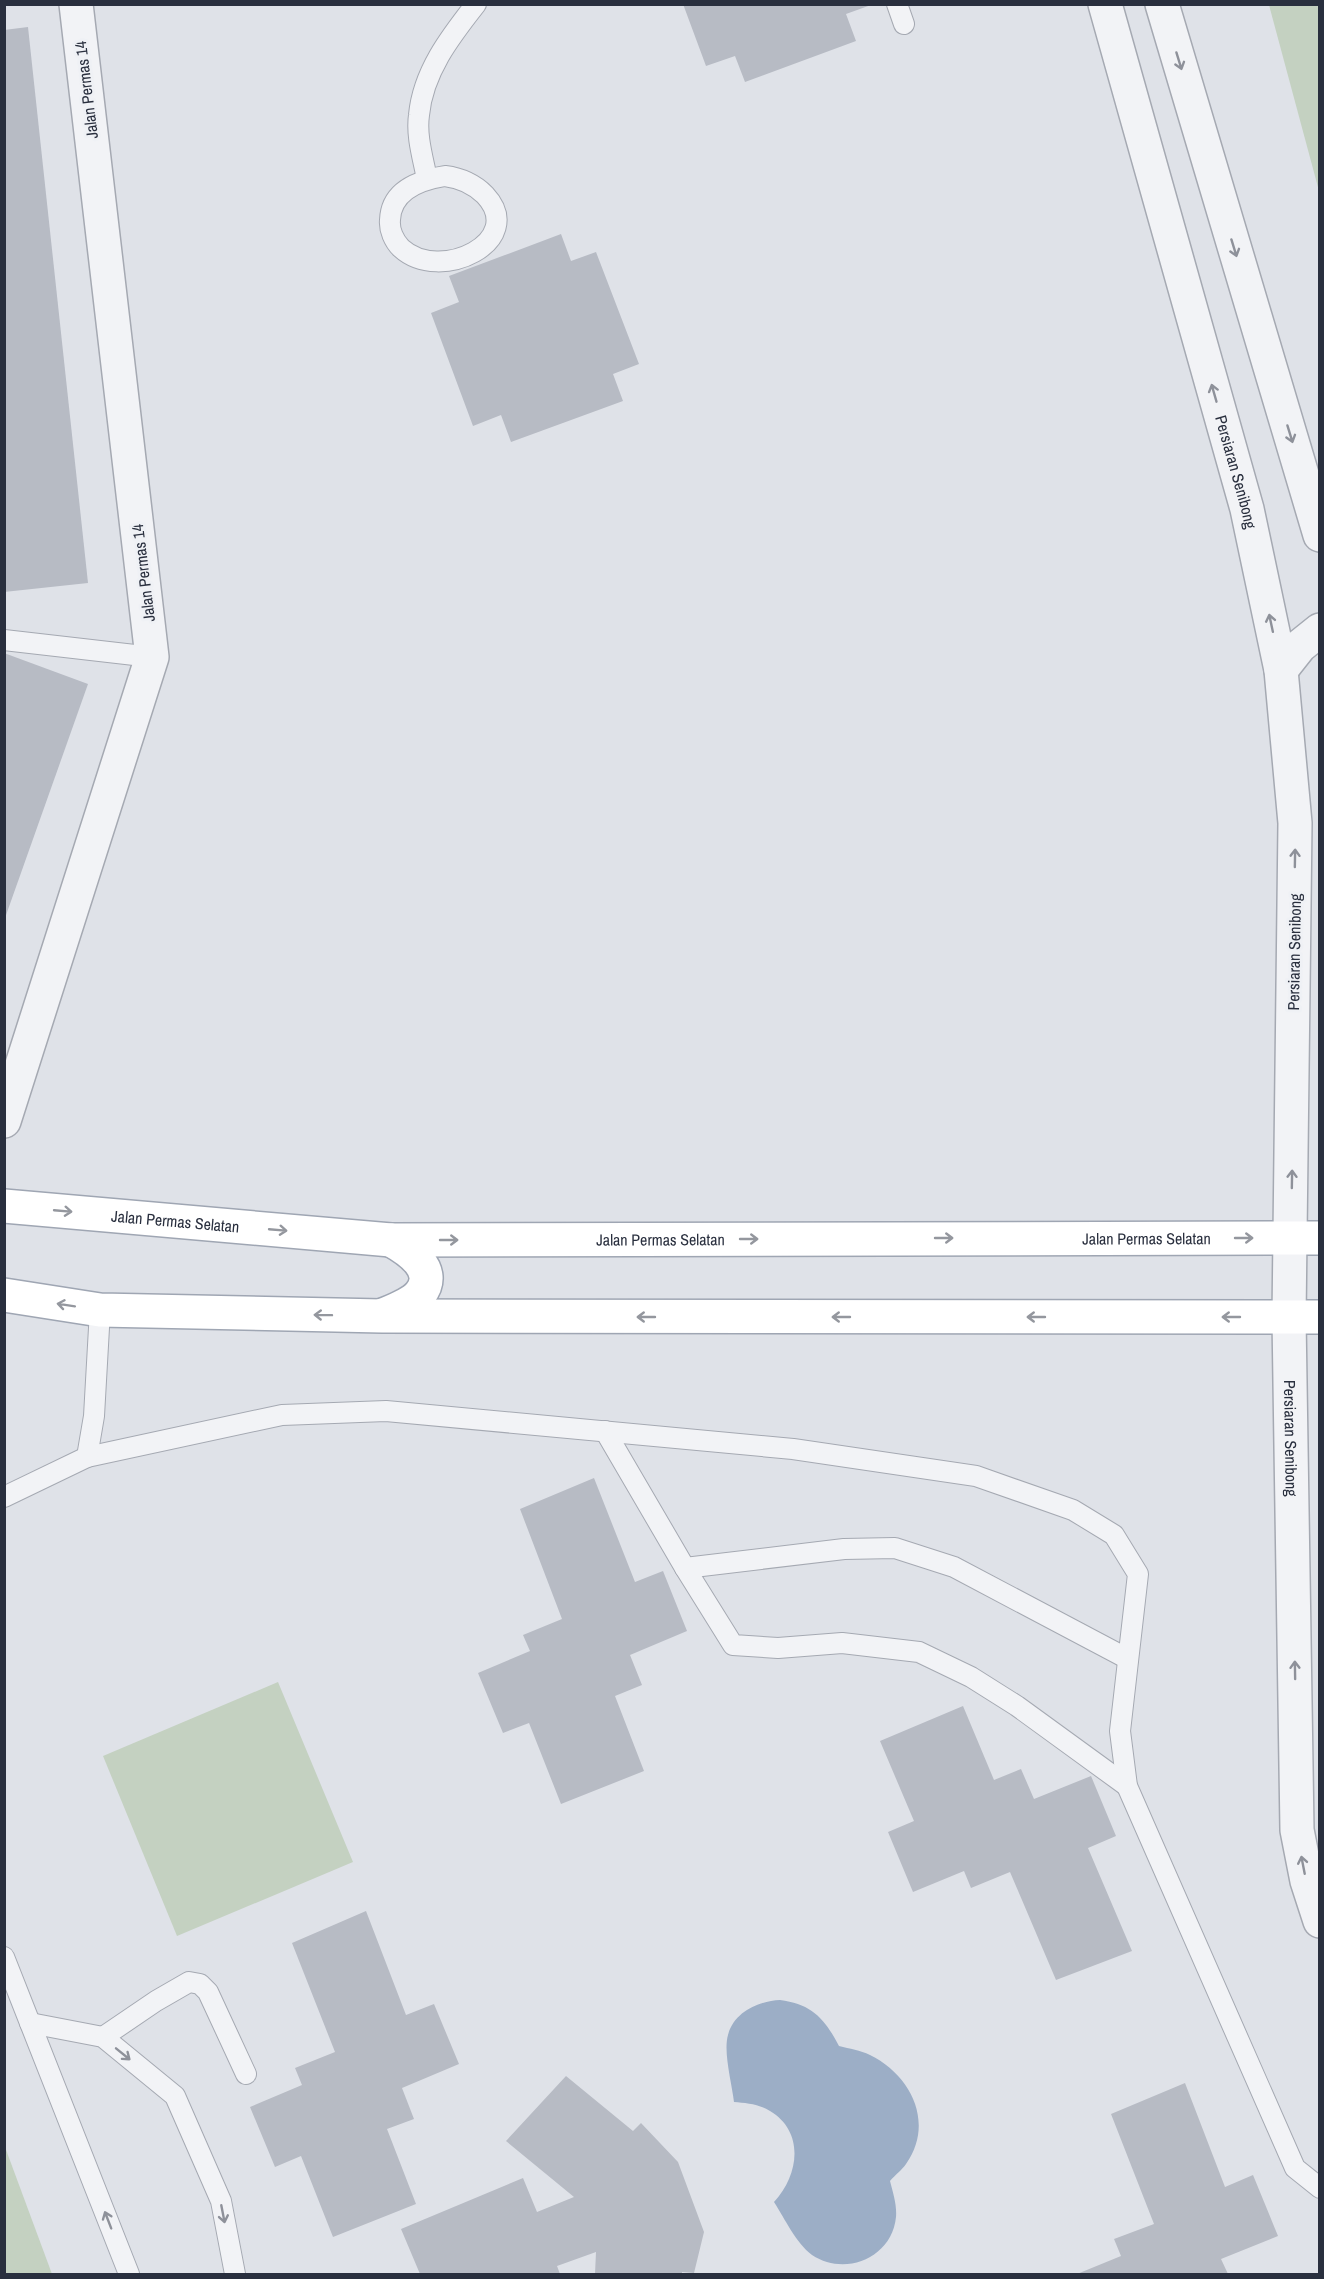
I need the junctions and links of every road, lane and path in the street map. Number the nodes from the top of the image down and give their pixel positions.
1 (76, 4) edge
2 (476, 4) edge
3 (897, 4) edge
4 (1105, 4) edge
5 (1162, 4) edge
6 (904, 24) dead end
7 (427, 179) junction
8 (1320, 535) edge
9 (1320, 630) edge
10 (4, 640) edge
11 (153, 657) junction
12 (1281, 670) junction
13 (4, 1121) edge
14 (4, 1206) edge
15 (1305, 1238) edge
16 (391, 1240) junction
17 (4, 1295) edge
18 (100, 1310) junction
19 (382, 1316) junction
20 (1304, 1317) edge
21 (605, 1431) junction
22 (87, 1457) junction
23 (4, 1497) edge
24 (685, 1568) junction
25 (1128, 1659) junction
26 (1127, 1786) junction
27 (1320, 1921) edge
28 (4, 1958) edge
29 (30, 2023) junction
30 (104, 2037) junction
31 (246, 2074) dead end
32 (1320, 2188) edge
33 (129, 2274) edge
34 (235, 2274) edge

1 - 11 street, Jalan Permas 14
2 - 7 lane
3 - 6 lane
12 -> 4 street, Persiaran Senibong
5 -> 8 street
7 - 7 lane
9 - 12 street
10 - 11 lane
11 - 13 street, Jalan Permas 14
15 -> 12 street, Persiaran Senibong
14 -> 16 main road, Jalan Permas Selatan
16 -> 15 main road, Jalan Permas Selatan
15 - 20 street, Persiaran Senibong
16 - 19 main road
18 -> 17 main road
19 -> 18 main road
18 - 22 lane
20 -> 19 main road
27 -> 20 street, Persiaran Senibong
21 - 22 lane
21 - 24 lane
21 - 25 lane
22 - 23 lane
24 - 25 lane
24 - 26 lane
25 - 26 lane
26 - 32 lane
28 - 29 lane
29 - 30 lane
33 -> 29 lane
30 - 31 lane
30 -> 34 lane

